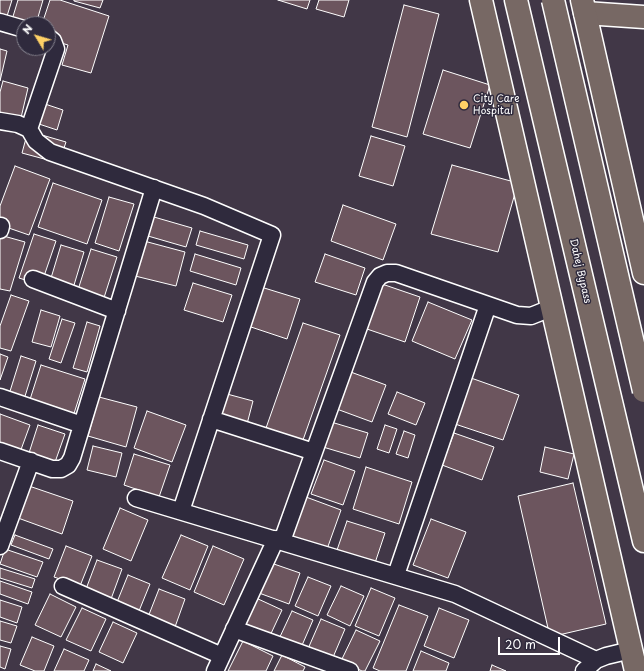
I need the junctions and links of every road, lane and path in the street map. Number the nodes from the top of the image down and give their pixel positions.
1 (481, 0) edge
2 (516, 0) edge
3 (544, 0) edge
4 (553, 0) edge
5 (583, 6) edge
6 (644, 17) edge
7 (0, 22) edge
8 (16, 27) edge
9 (54, 56) edge
10 (0, 121) edge
11 (29, 129) junction
12 (154, 188) junction
13 (644, 273) edge
14 (33, 279) dead end
15 (488, 305) junction
16 (551, 308) junction
17 (117, 312) junction
18 (644, 391) edge
19 (0, 397) edge
20 (210, 419) junction
21 (82, 425) junction
22 (0, 450) edge
23 (314, 452) junction
24 (31, 461) junction
25 (136, 498) dead end
26 (181, 511) junction
27 (279, 540) junction
28 (644, 541) edge
29 (0, 546) edge
30 (396, 575) junction
31 (63, 586) dead end
32 (234, 629) junction
33 (631, 650) junction
34 (222, 656) junction
35 (590, 666) edge
36 (215, 671) edge
37 (350, 671) edge
38 (636, 671) edge

1 - 16 main road
2 - 28 main road, Dahej Bypass
3 - 5 main road
4 - 18 main road, bridge
5 - 6 main road
5 - 13 main road
7 - 8 street
9 - 11 street
10 - 11 street
11 - 12 street
12 - 17 street
12 - 20 street
14 - 17 street
15 - 16 street
15 - 23 street
15 - 30 street
16 - 33 main road
17 - 21 street
19 - 21 street
20 - 23 street
20 - 26 street
21 - 24 street
22 - 24 street
23 - 27 street
24 - 29 street
25 - 26 street
26 - 27 street
27 - 30 street
27 - 32 street
30 - 35 street
31 - 34 street
32 - 34 street
32 - 37 street
33 - 35 street
33 - 38 main road
34 - 36 street

